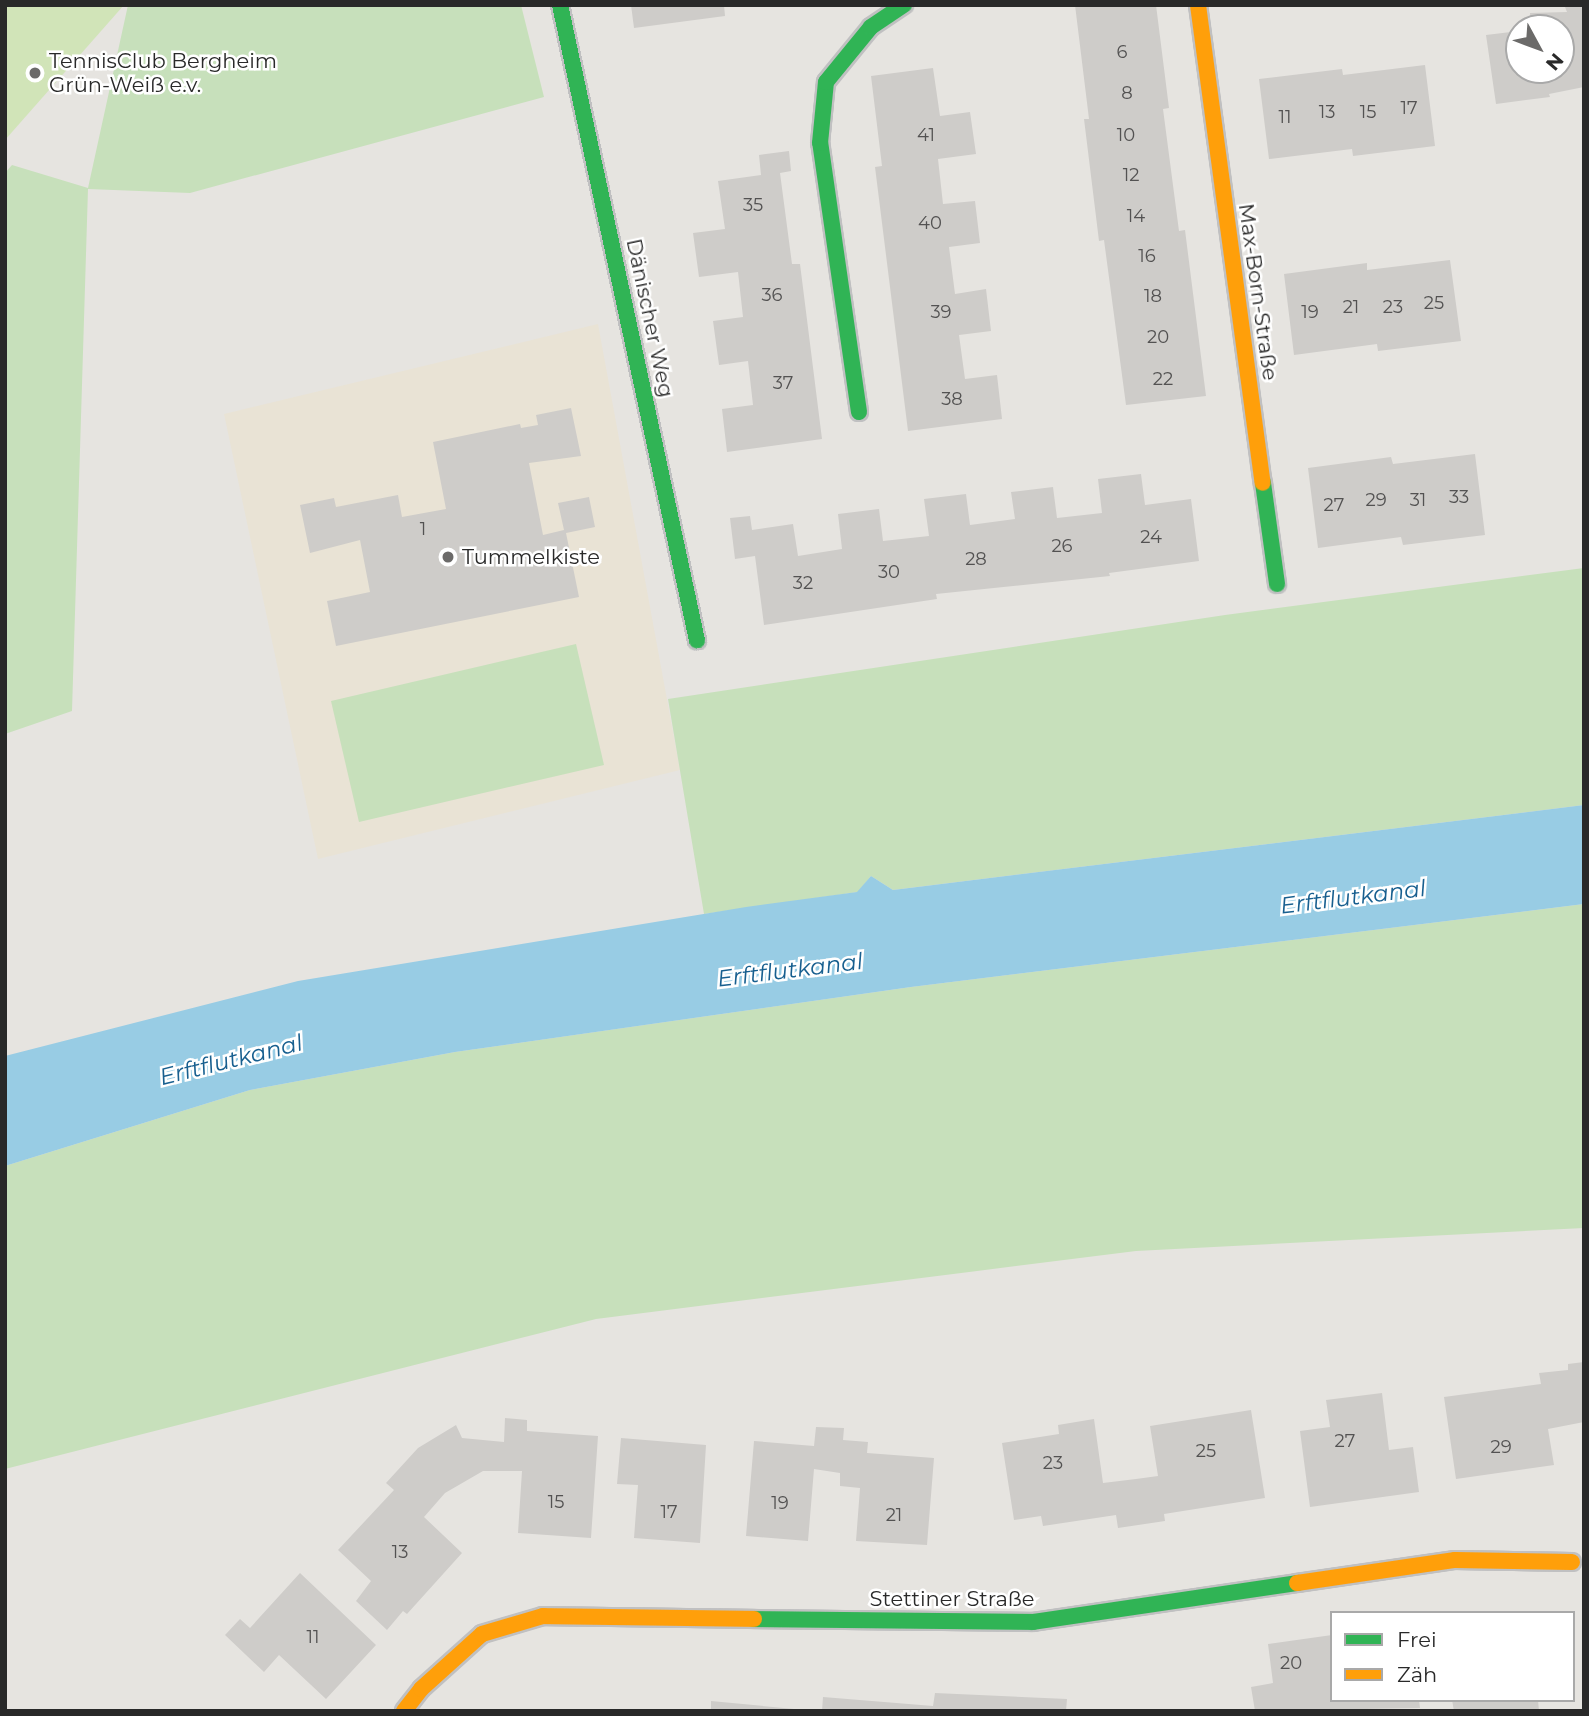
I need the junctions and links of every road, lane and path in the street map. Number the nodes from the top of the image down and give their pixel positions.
1 (560, 5) edge
2 (904, 5) edge
3 (1198, 5) edge
4 (859, 412) dead end
5 (1277, 584) dead end
6 (697, 640) dead end
7 (1572, 1562) dead end
8 (404, 1711) edge

1 - 6 street, Dänischer Weg
2 - 4 street
3 - 5 street, Max-Born-Straße
7 - 8 street, Stettiner Straße

